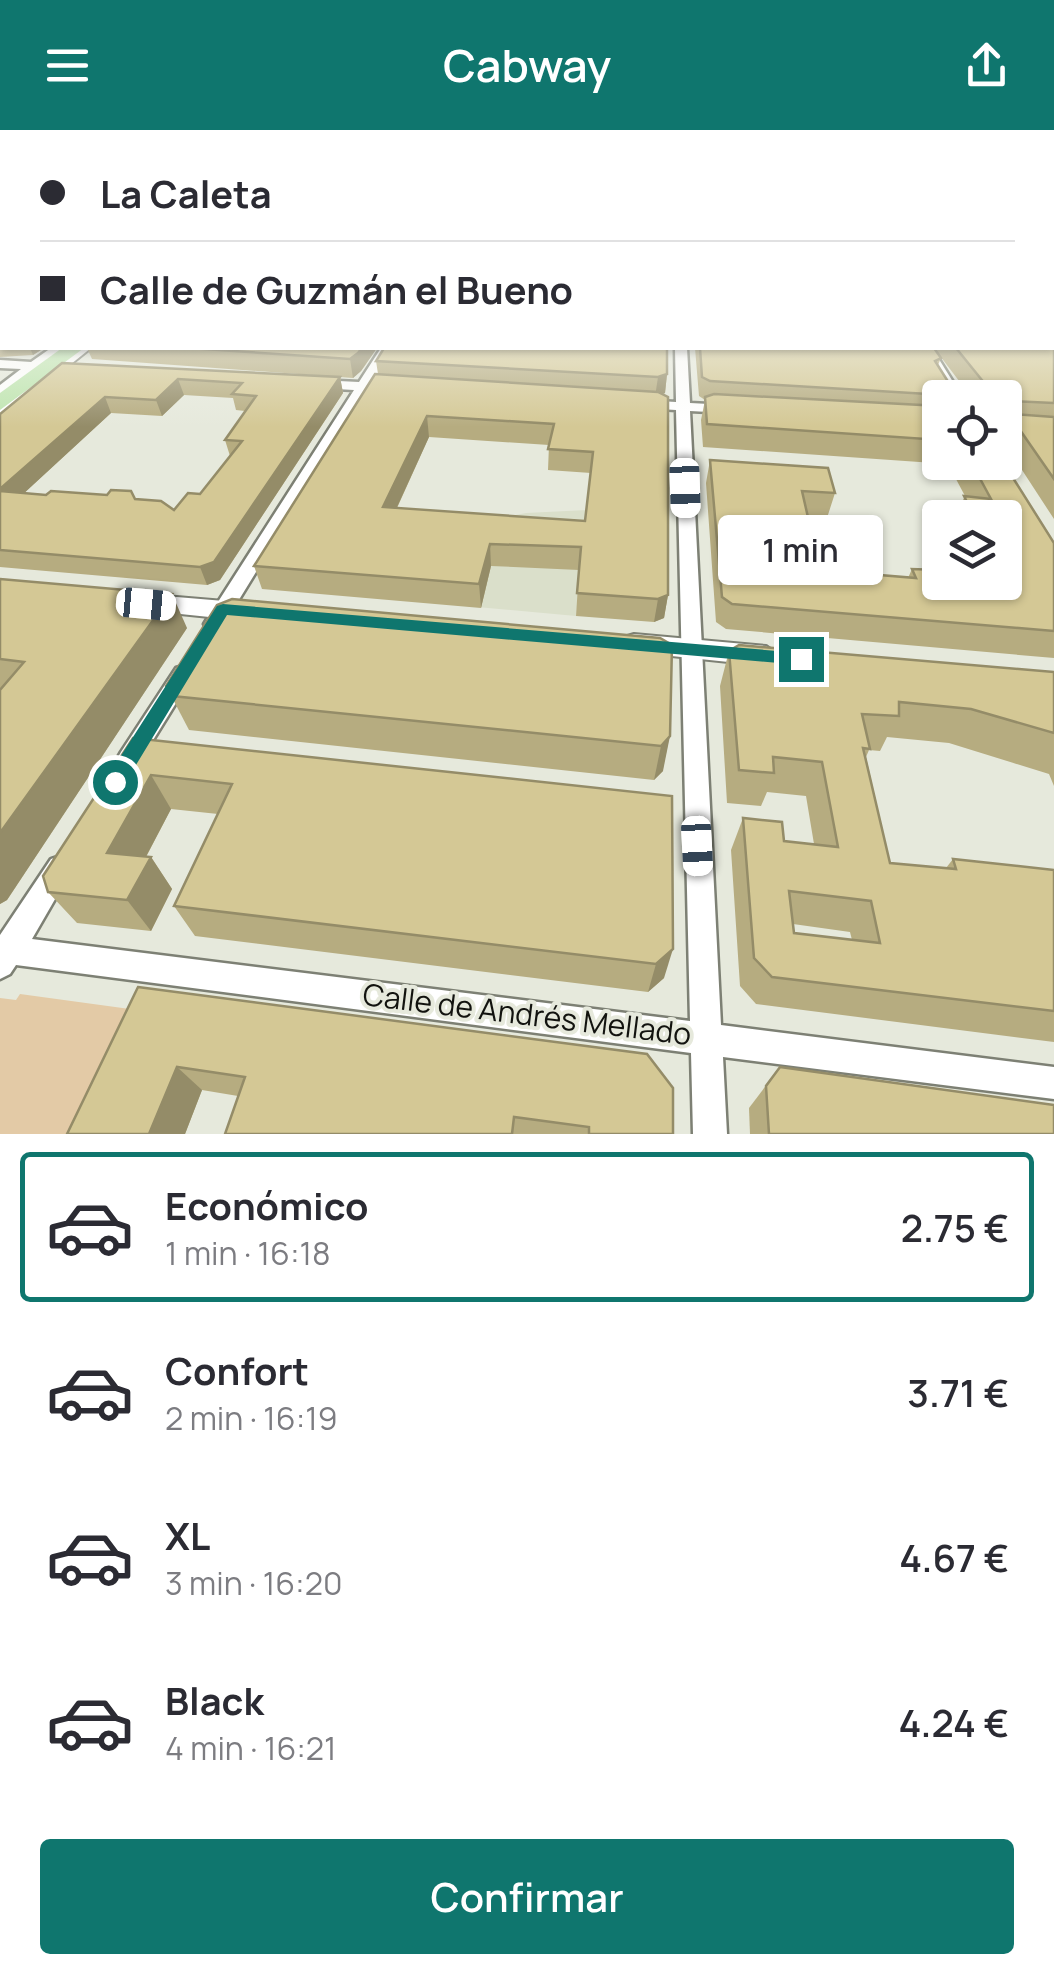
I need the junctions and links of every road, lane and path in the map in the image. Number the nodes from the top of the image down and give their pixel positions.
1 (55, 350) edge
2 (386, 350) edge
3 (681, 350) edge
4 (927, 350) edge
5 (71, 361) edge
6 (0, 364) edge
7 (34, 366) junction
8 (946, 380) edge
9 (308, 383) edge
10 (363, 386) junction
11 (405, 389) edge
12 (0, 390) edge
13 (0, 403) edge
14 (623, 403) edge
15 (683, 406) junction
16 (741, 410) edge
17 (0, 415) edge
18 (110, 600) edge
19 (223, 610) junction
20 (282, 615) edge
21 (600, 641) edge
22 (690, 648) junction
23 (789, 658) edge
24 (115, 782) edge
25 (73, 848) edge
26 (3, 954) edge
27 (706, 1038) junction
28 (1054, 1083) edge
29 (710, 1134) edge

1 - 7 street
2 - 10 street
3 - 15 street
4 - 8 street
5 - 13 main road
5 - 17 street
6 - 7 street
7 - 12 street
9 - 10 street
10 - 11 street
10 - 19 street
14 - 15 street
15 - 16 street
15 - 22 street
18 - 19 street
19 - 20 street
19 - 24 street
21 - 22 street
22 - 23 street
22 - 27 street
25 - 26 street
26 - 27 street, Calle de Andrés Mellado
27 - 28 street, Calle de Andrés Mellado
27 - 29 street

